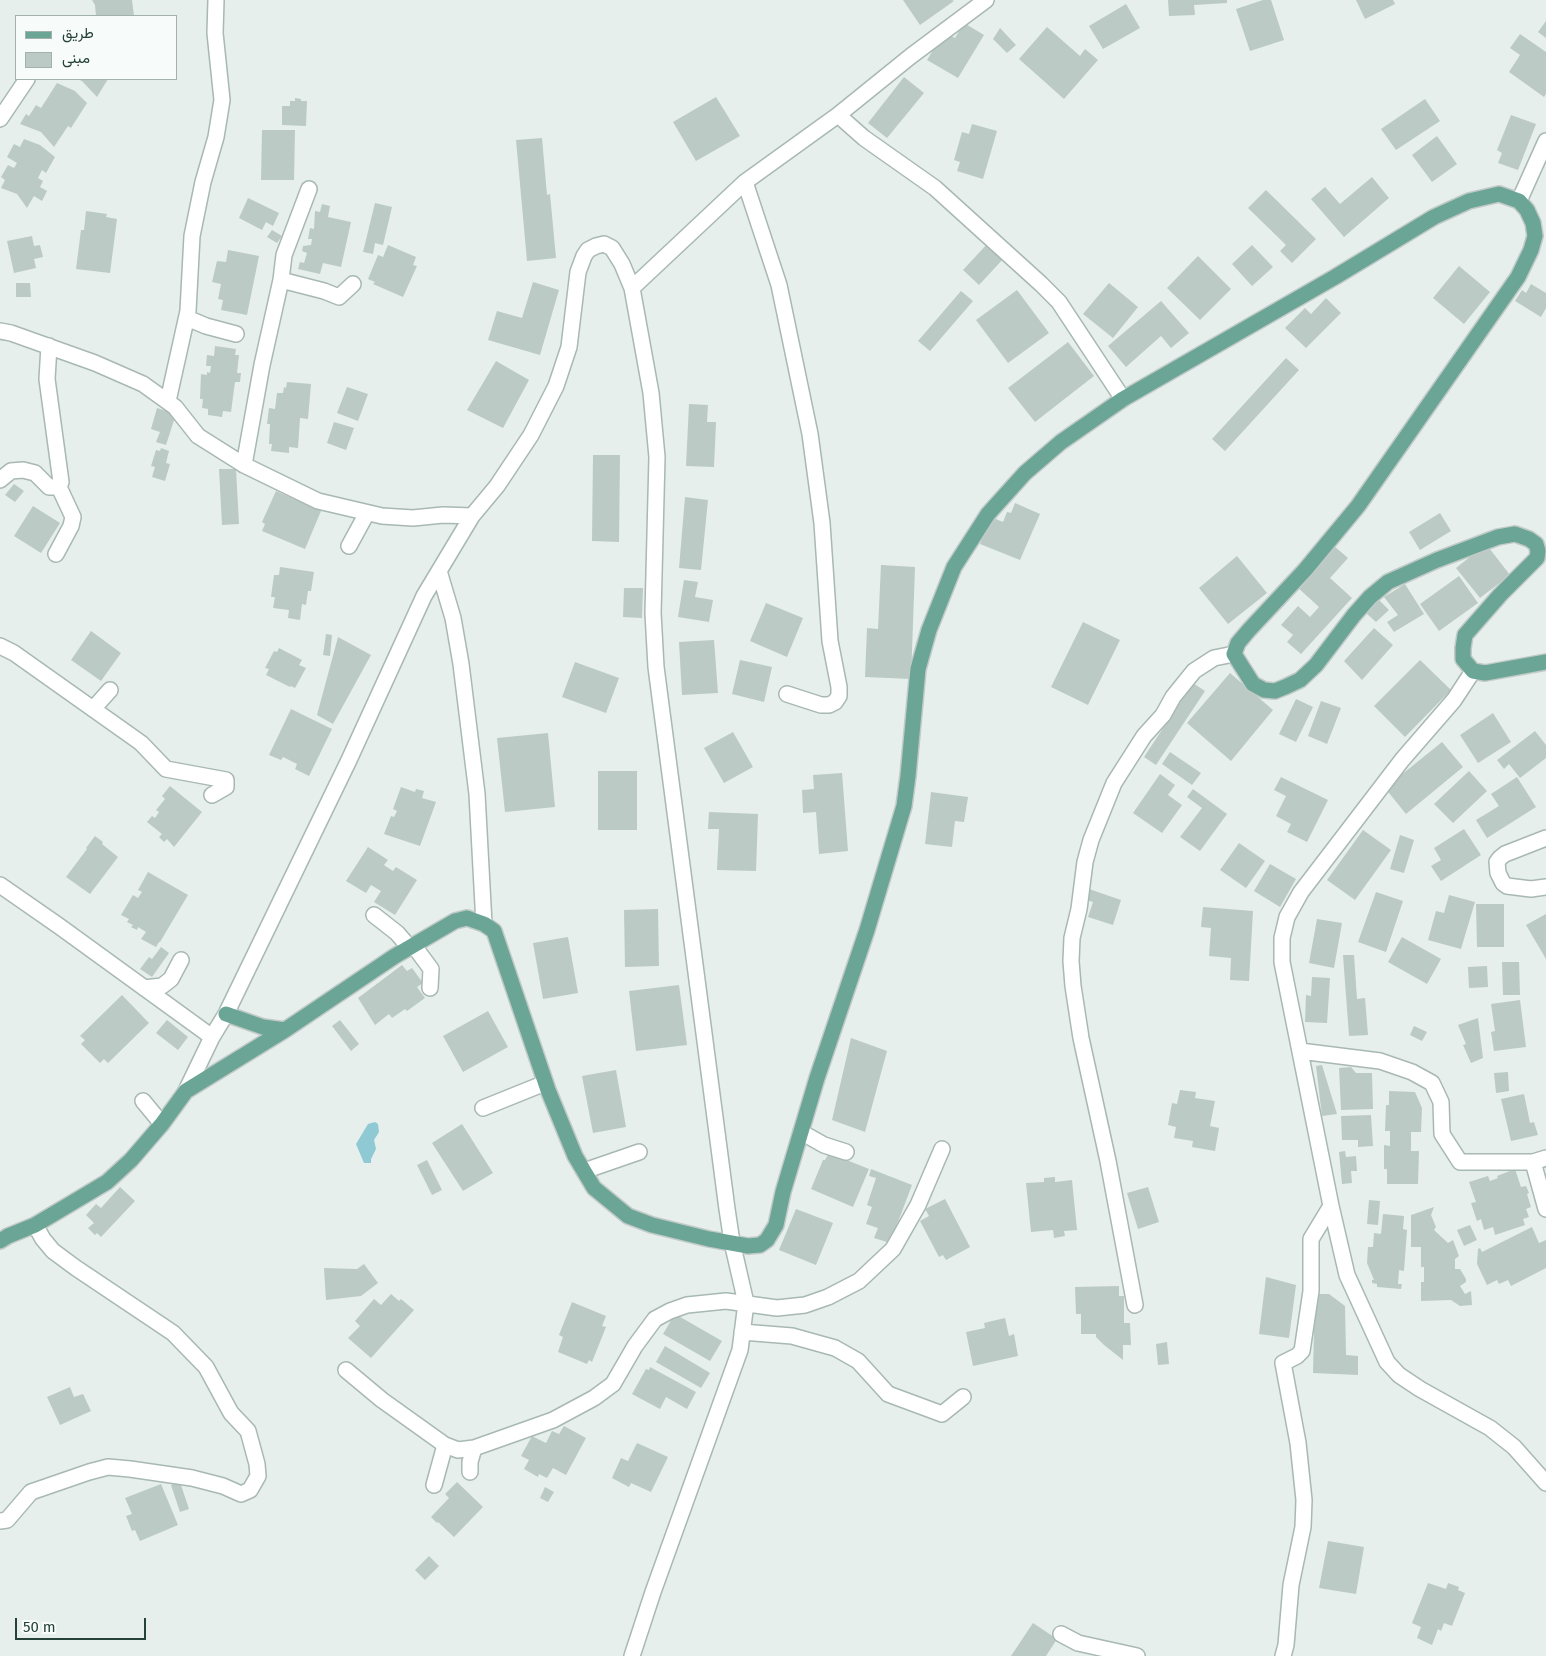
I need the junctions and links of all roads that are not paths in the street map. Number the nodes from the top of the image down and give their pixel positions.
1 (216, 0) edge
2 (986, 0) edge
3 (26, 80) edge
4 (838, 115) junction
5 (0, 119) edge
6 (1546, 141) edge
7 (745, 182) junction
8 (309, 189) dead end
9 (1519, 201) junction
10 (281, 280) junction
11 (354, 284) dead end
12 (632, 288) junction
13 (187, 318) junction
14 (0, 331) edge
15 (236, 334) dead end
16 (48, 346) junction
17 (1123, 400) junction
18 (168, 401) junction
19 (244, 465) junction
20 (0, 480) edge
21 (59, 487) junction
22 (367, 513) junction
23 (472, 516) junction
24 (349, 546) dead end
25 (56, 554) dead end
26 (439, 571) junction
27 (0, 646) edge
28 (1234, 654) junction
29 (1546, 662) edge
30 (1473, 671) junction
31 (110, 690) dead end
32 (787, 694) dead end
33 (93, 709) junction
34 (212, 795) dead end
35 (1546, 838) edge
36 (0, 885) edge
37 (1546, 887) edge
38 (374, 915) dead end
39 (484, 924) junction
40 (412, 947) junction
41 (181, 960) dead end
42 (144, 988) junction
43 (430, 988) dead end
44 (226, 1014) junction
45 (285, 1030) junction
46 (212, 1037) junction
47 (1300, 1051) junction
48 (545, 1083) junction
49 (186, 1091) junction
50 (143, 1101) dead end
51 (482, 1108) dead end
52 (162, 1124) junction
53 (801, 1132) junction
54 (942, 1149) dead end
55 (639, 1152) dead end
56 (846, 1152) dead end
57 (1540, 1160) edge
58 (584, 1171) junction
59 (1331, 1206) junction
60 (1546, 1208) edge
61 (35, 1225) junction
62 (0, 1241) edge
63 (732, 1242) junction
64 (746, 1303) junction
65 (1135, 1305) dead end
66 (742, 1332) junction
67 (346, 1370) dead end
68 (963, 1397) dead end
69 (444, 1445) junction
70 (474, 1448) junction
71 (470, 1472) dead end
72 (1546, 1483) edge
73 (434, 1485) dead end
74 (0, 1521) edge
75 (1061, 1634) dead end
76 (632, 1656) edge
77 (1136, 1656) edge
78 (1284, 1656) edge

1 - 13 street
2 - 4 street
3 - 5 street
4 - 7 street
4 - 17 street
6 - 9 street
7 - 12 street
7 - 32 street
8 - 10 street
9 - 17 main road
9 - 28 main road
10 - 11 street
10 - 19 street
12 - 23 street
12 - 63 street
13 - 15 street
13 - 18 street
14 - 16 street
16 - 18 street
16 - 21 street
17 - 53 main road
18 - 19 street
19 - 22 street
20 - 21 street
21 - 25 street
22 - 23 street
22 - 24 street
23 - 26 street
26 - 39 street
26 - 44 street
27 - 33 street
28 - 30 main road
28 - 65 street
29 - 30 main road
30 - 47 street
31 - 33 street
33 - 34 street
35 - 37 street
36 - 42 street
38 - 40 street
39 - 40 main road
39 - 48 main road
40 - 43 street
40 - 45 main road
41 - 42 street
42 - 46 street
44 - 45 main road
44 - 46 street
45 - 49 main road
46 - 49 street
47 - 57 street
47 - 59 street
48 - 51 street
48 - 58 main road
49 - 52 main road
50 - 52 street
52 - 61 main road
53 - 56 street
53 - 63 main road
54 - 64 street
55 - 58 street
57 - 60 street
58 - 63 main road
59 - 72 street
59 - 78 street
61 - 62 main road
61 - 74 street
63 - 64 street
64 - 66 street
64 - 70 street
66 - 68 street
66 - 76 street
67 - 69 street
69 - 70 street
69 - 73 street
70 - 71 street
75 - 77 street

